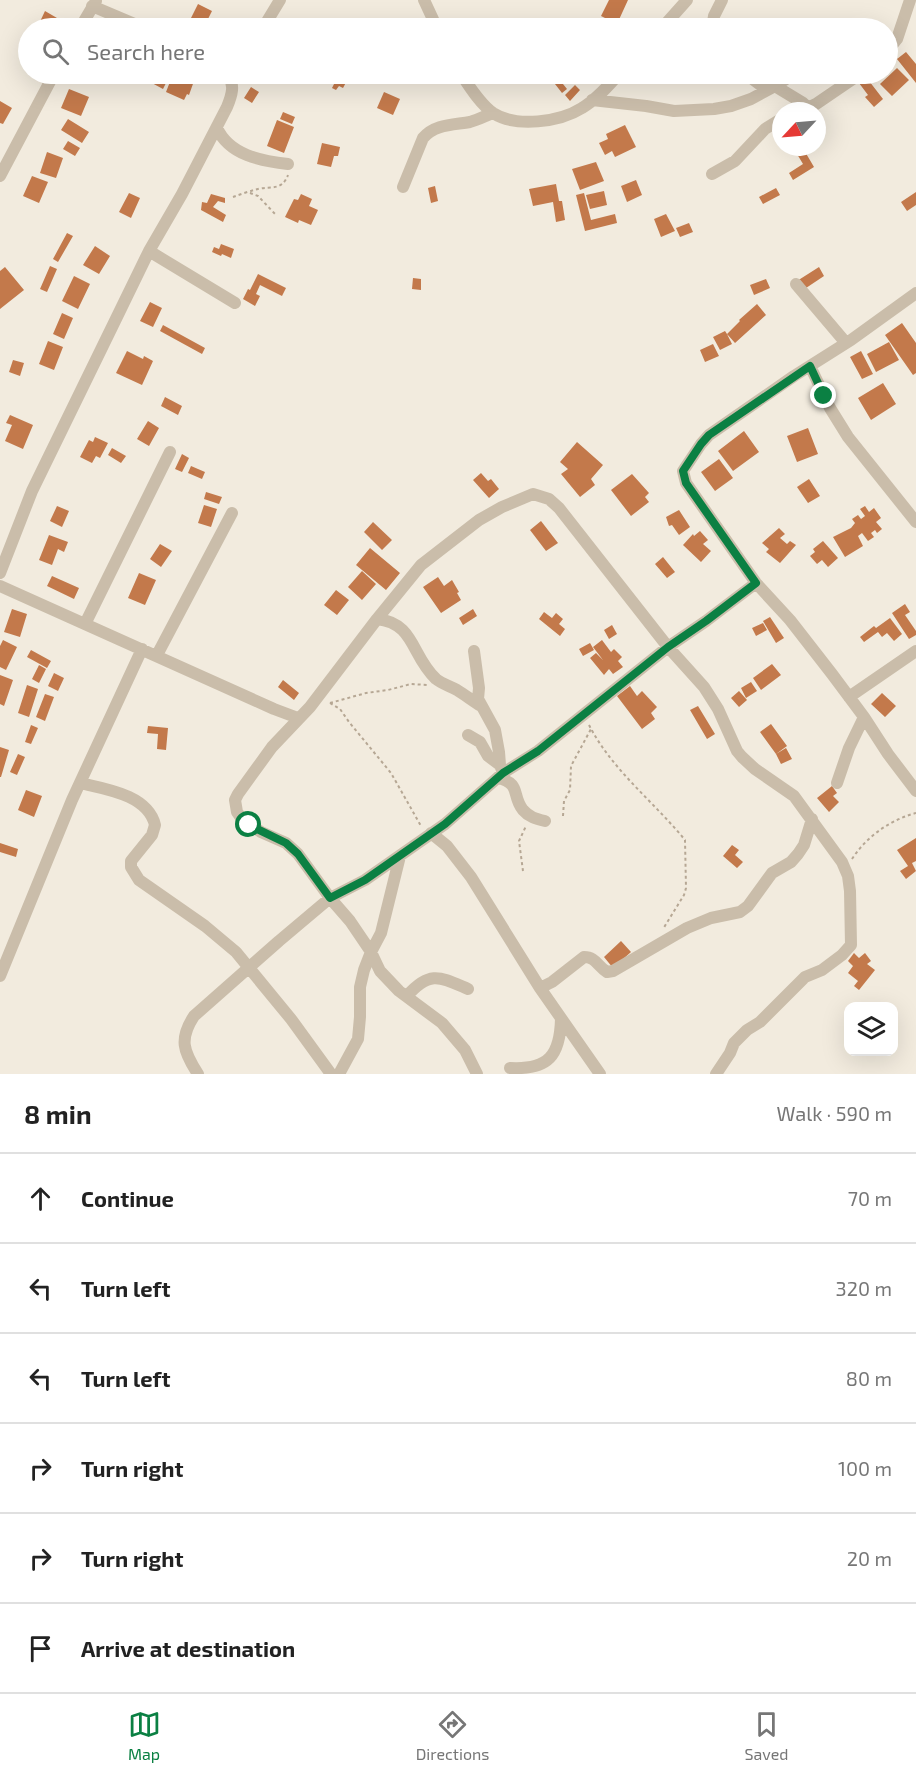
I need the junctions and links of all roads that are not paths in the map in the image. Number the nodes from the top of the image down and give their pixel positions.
1 (280, 0) edge
2 (424, 0) edge
3 (687, 0) edge
4 (722, 0) edge
5 (910, 0) edge
6 (94, 3) edge
7 (86, 18) edge
8 (124, 18) edge
9 (269, 18) edge
10 (432, 18) edge
11 (671, 18) edge
12 (714, 18) edge
13 (898, 36) edge
14 (49, 84) edge
15 (232, 84) edge
16 (468, 84) edge
17 (609, 84) edge
18 (764, 84) edge
19 (778, 84) edge
20 (841, 84) edge
21 (771, 88) junction
22 (592, 100) junction
23 (794, 102) edge
24 (817, 102) edge
25 (493, 112) junction
26 (772, 125) edge
27 (217, 128) junction
28 (288, 164) road end
29 (712, 174) dead end
30 (0, 176) edge
31 (404, 187) dead end
32 (149, 251) junction
33 (796, 284) dead end
34 (916, 293) edge
35 (235, 303) dead end
36 (846, 343) junction
37 (810, 366) junction
38 (170, 452) dead end
39 (232, 513) dead end
40 (916, 522) edge
41 (0, 573) edge
42 (756, 583) junction
43 (0, 586) edge
44 (377, 619) junction
45 (86, 624) junction
46 (668, 647) junction
47 (142, 649) junction
48 (474, 651) dead end
49 (916, 651) edge
50 (157, 655) junction
51 (849, 697) junction
52 (480, 706) junction
53 (864, 717) junction
54 (298, 718) junction
55 (468, 735) dead end
56 (500, 772) junction
57 (80, 783) junction
58 (837, 783) dead end
59 (916, 791) edge
60 (812, 819) junction
61 (545, 821) dead end
62 (429, 835) junction
63 (400, 856) junction
64 (330, 898) junction
65 (370, 952) junction
66 (249, 968) junction
67 (0, 976) edge
68 (540, 988) junction
69 (468, 989) dead end
70 (407, 996) junction
71 (561, 1019) junction
72 (510, 1068) dead end
73 (198, 1074) edge
74 (331, 1074) edge
75 (339, 1074) edge
76 (477, 1074) edge
77 (600, 1074) edge
78 (716, 1074) edge

1 - 9 street
2 - 10 street
3 - 11 street
4 - 12 street
5 - 13 street
6 - 7 street
6 - 8 street
14 - 30 street
15 - 27 street
16 - 25 street
17 - 22 street
18 - 21 street
19 - 21 street
20 - 24 street
21 - 22 street
21 - 23 street
22 - 25 street
25 - 31 street
26 - 29 street
27 - 28 street
27 - 32 street
32 - 35 street
32 - 41 street
33 - 36 street
34 - 36 street
36 - 37 street
37 - 40 street
37 - 42 street
38 - 45 street
39 - 50 street
42 - 46 street
42 - 51 street
43 - 45 street
44 - 46 street
44 - 52 street
44 - 54 street
45 - 47 street
46 - 56 street
46 - 60 street
47 - 50 street
47 - 57 street
48 - 52 street
49 - 51 street
50 - 54 street
51 - 53 street
52 - 56 street
53 - 58 street
53 - 59 street
54 - 64 street
55 - 56 street
56 - 61 street
56 - 62 street
57 - 66 street
57 - 67 street
60 - 68 street
60 - 78 street
62 - 63 street
62 - 68 street
63 - 64 street
63 - 65 street
64 - 65 street
64 - 66 street
65 - 70 street
65 - 75 street
66 - 73 street
66 - 74 street
68 - 71 street
69 - 70 street
70 - 76 street
71 - 72 street
71 - 77 street

